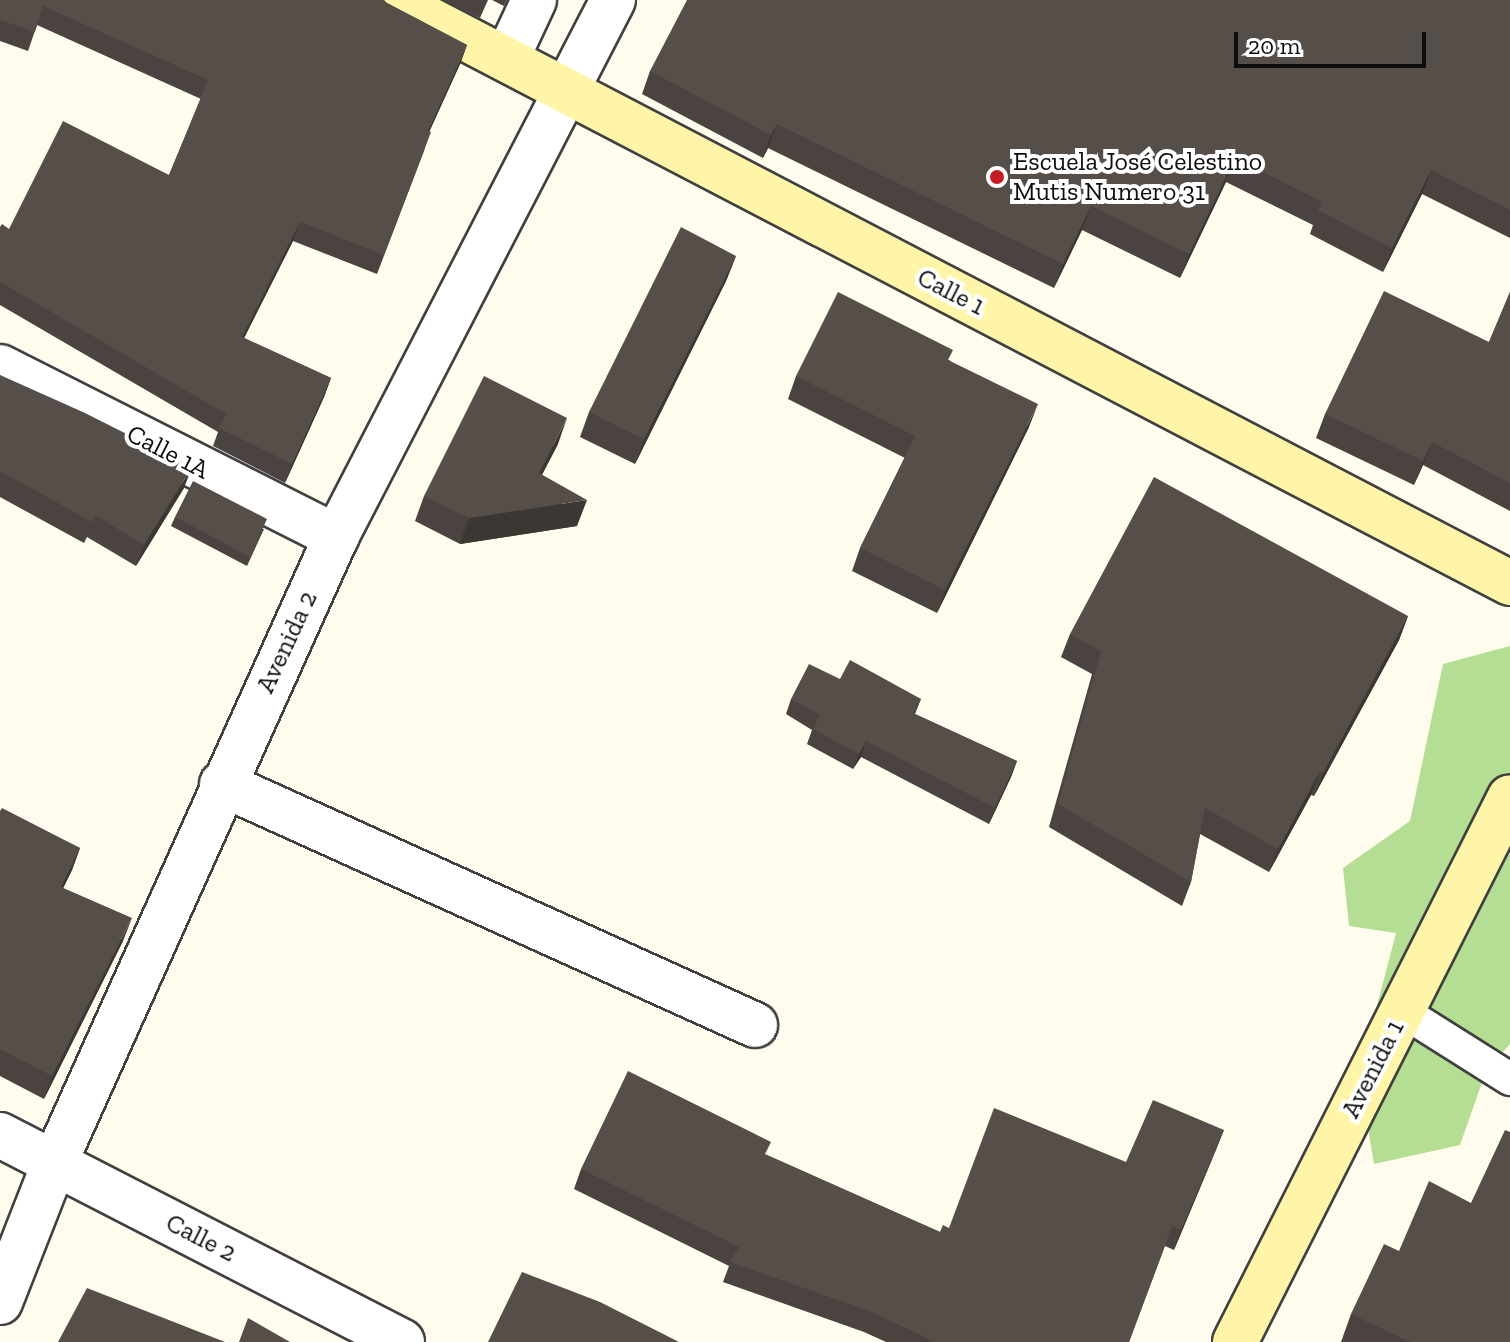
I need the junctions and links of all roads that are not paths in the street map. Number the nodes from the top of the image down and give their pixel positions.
1 (392, 0) edge
2 (534, 0) edge
3 (613, 0) edge
4 (507, 58) junction
5 (564, 91) junction
6 (0, 367) edge
7 (336, 537) junction
8 (1510, 583) edge
9 (222, 784) junction
10 (1510, 797) edge
11 (1402, 1011) junction
12 (755, 1025) dead end
13 (1510, 1079) edge
14 (0, 1135) edge
15 (55, 1162) junction
16 (0, 1302) edge
17 (402, 1342) edge
18 (1235, 1342) edge

1 - 4 street, Calle 1
2 - 4 street
3 - 5 street, Avenida 2
4 - 5 street, Calle 1
5 - 7 street, Avenida 2
5 - 8 street, Calle 1
6 - 7 street, Calle 1A
7 - 9 street, Avenida 2
9 - 12 street
9 - 15 street, Avenida 2
10 - 11 street, Avenida 1
11 - 13 lane
11 - 18 street, Avenida 1
14 - 15 street, Calle 2
15 - 16 street, Avenida 2
15 - 17 street, Calle 2

